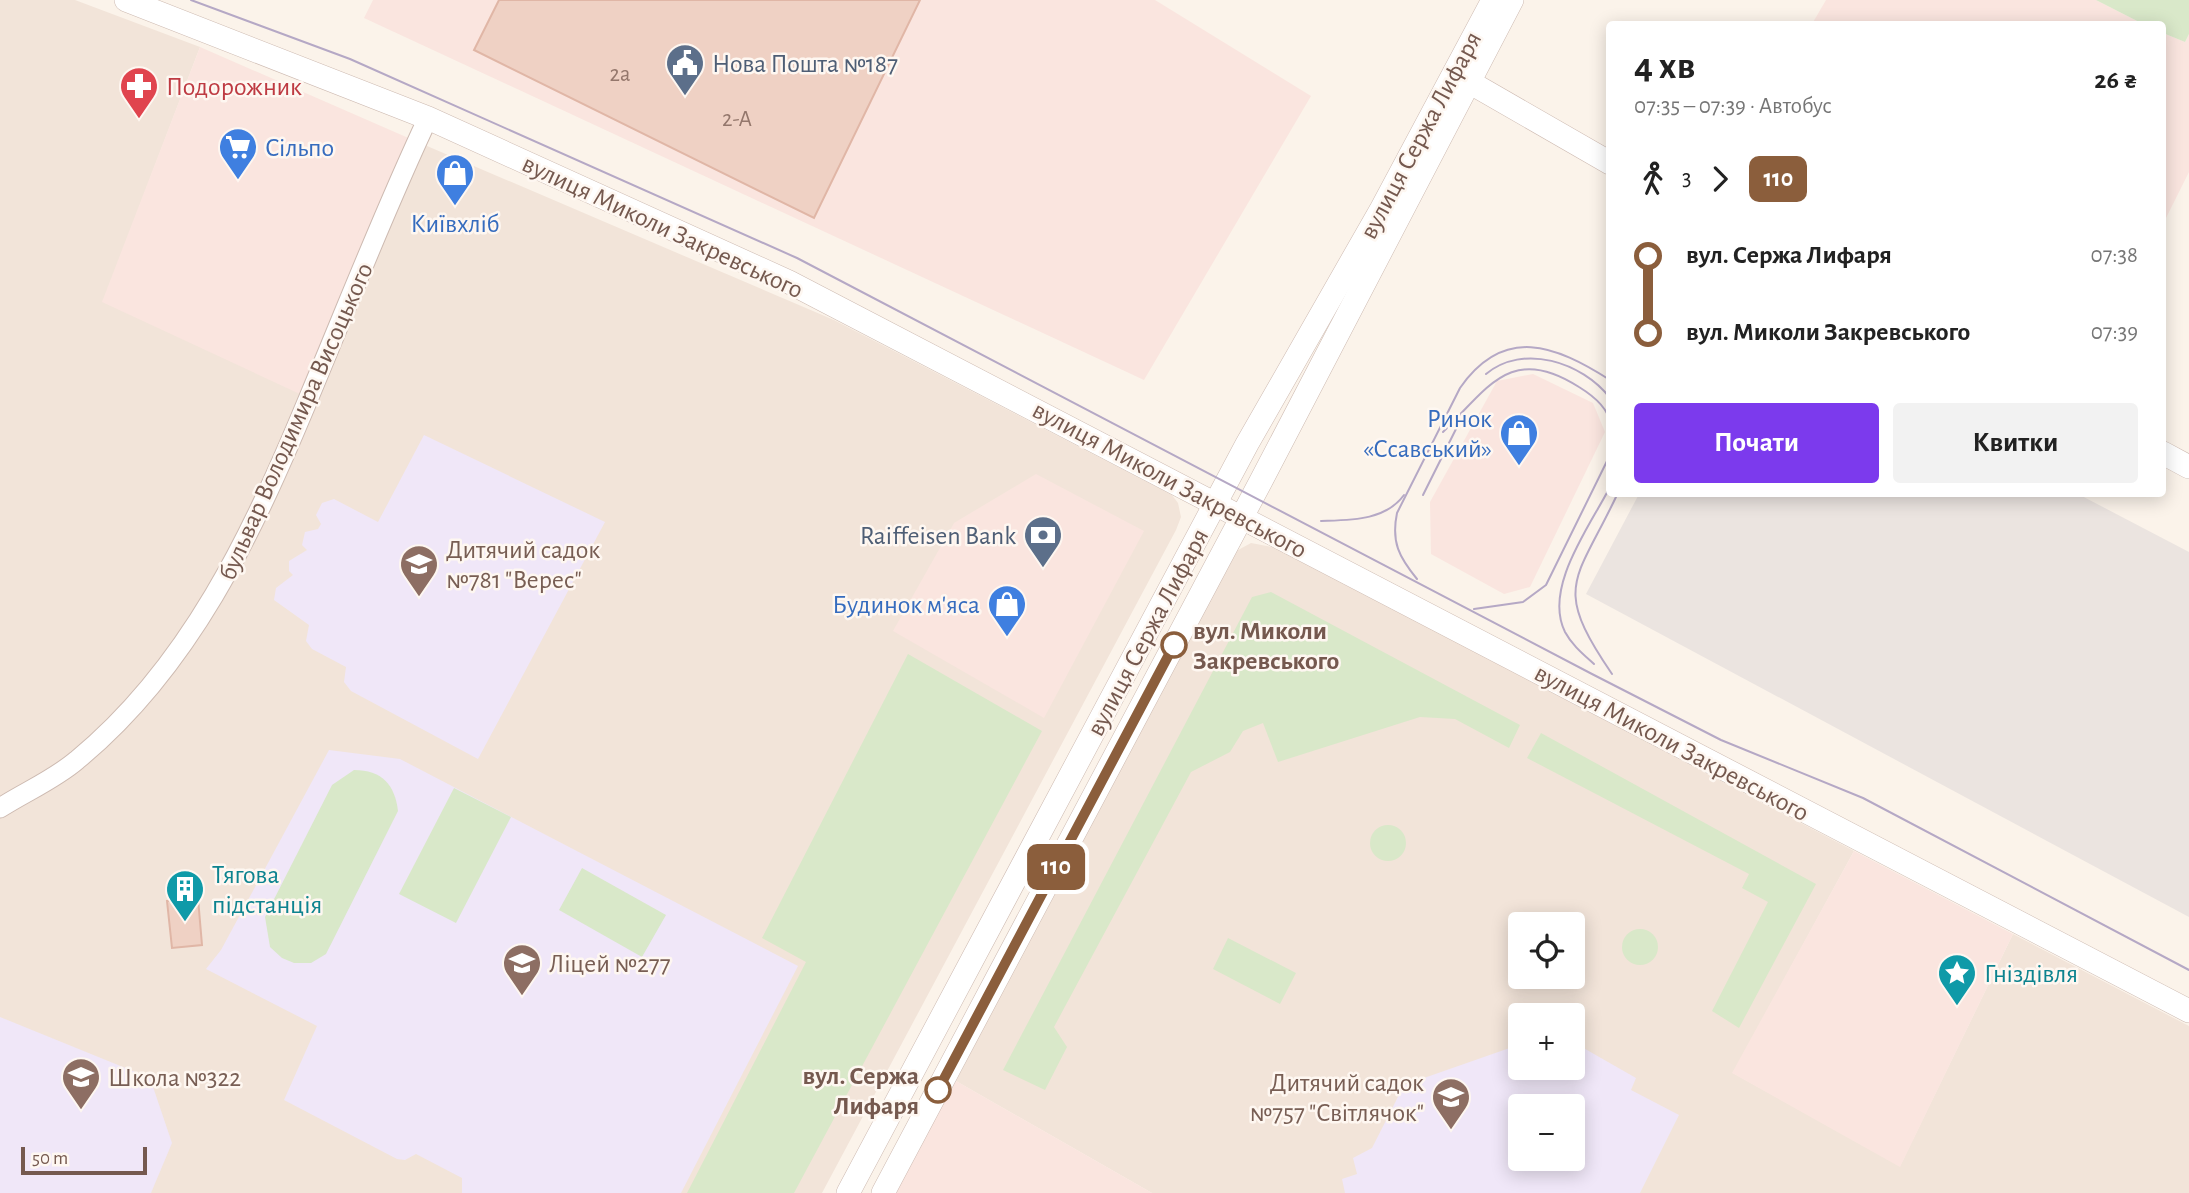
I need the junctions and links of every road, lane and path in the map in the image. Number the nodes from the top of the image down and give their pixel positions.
1 (126, 0) edge
2 (1493, 0) edge
3 (1512, 0) edge
4 (1461, 77) junction
5 (428, 118) junction
6 (1606, 161) edge
7 (2166, 455) edge
8 (2189, 467) edge
9 (1217, 502) junction
10 (1242, 517) junction
11 (0, 808) edge
12 (2189, 1012) edge
13 (848, 1193) edge
14 (883, 1193) edge

1 - 5 street, вулиця Миколи Закревського
2 - 4 street, вулиця Сержа Лифаря
3 - 4 street, вулиця Сержа Лифаря
4 - 6 street
4 - 9 street, вулиця Сержа Лифаря
4 - 10 street, вулиця Сержа Лифаря
5 - 9 street, вулиця Миколи Закревського
5 - 11 street, бульвар Володимира Висоцького
7 - 8 street
9 - 10 street, вулиця Миколи Закревського
9 - 13 street, вулиця Сержа Лифаря
10 - 12 street, вулиця Миколи Закревського
10 - 14 street, вулиця Сержа Лифаря

